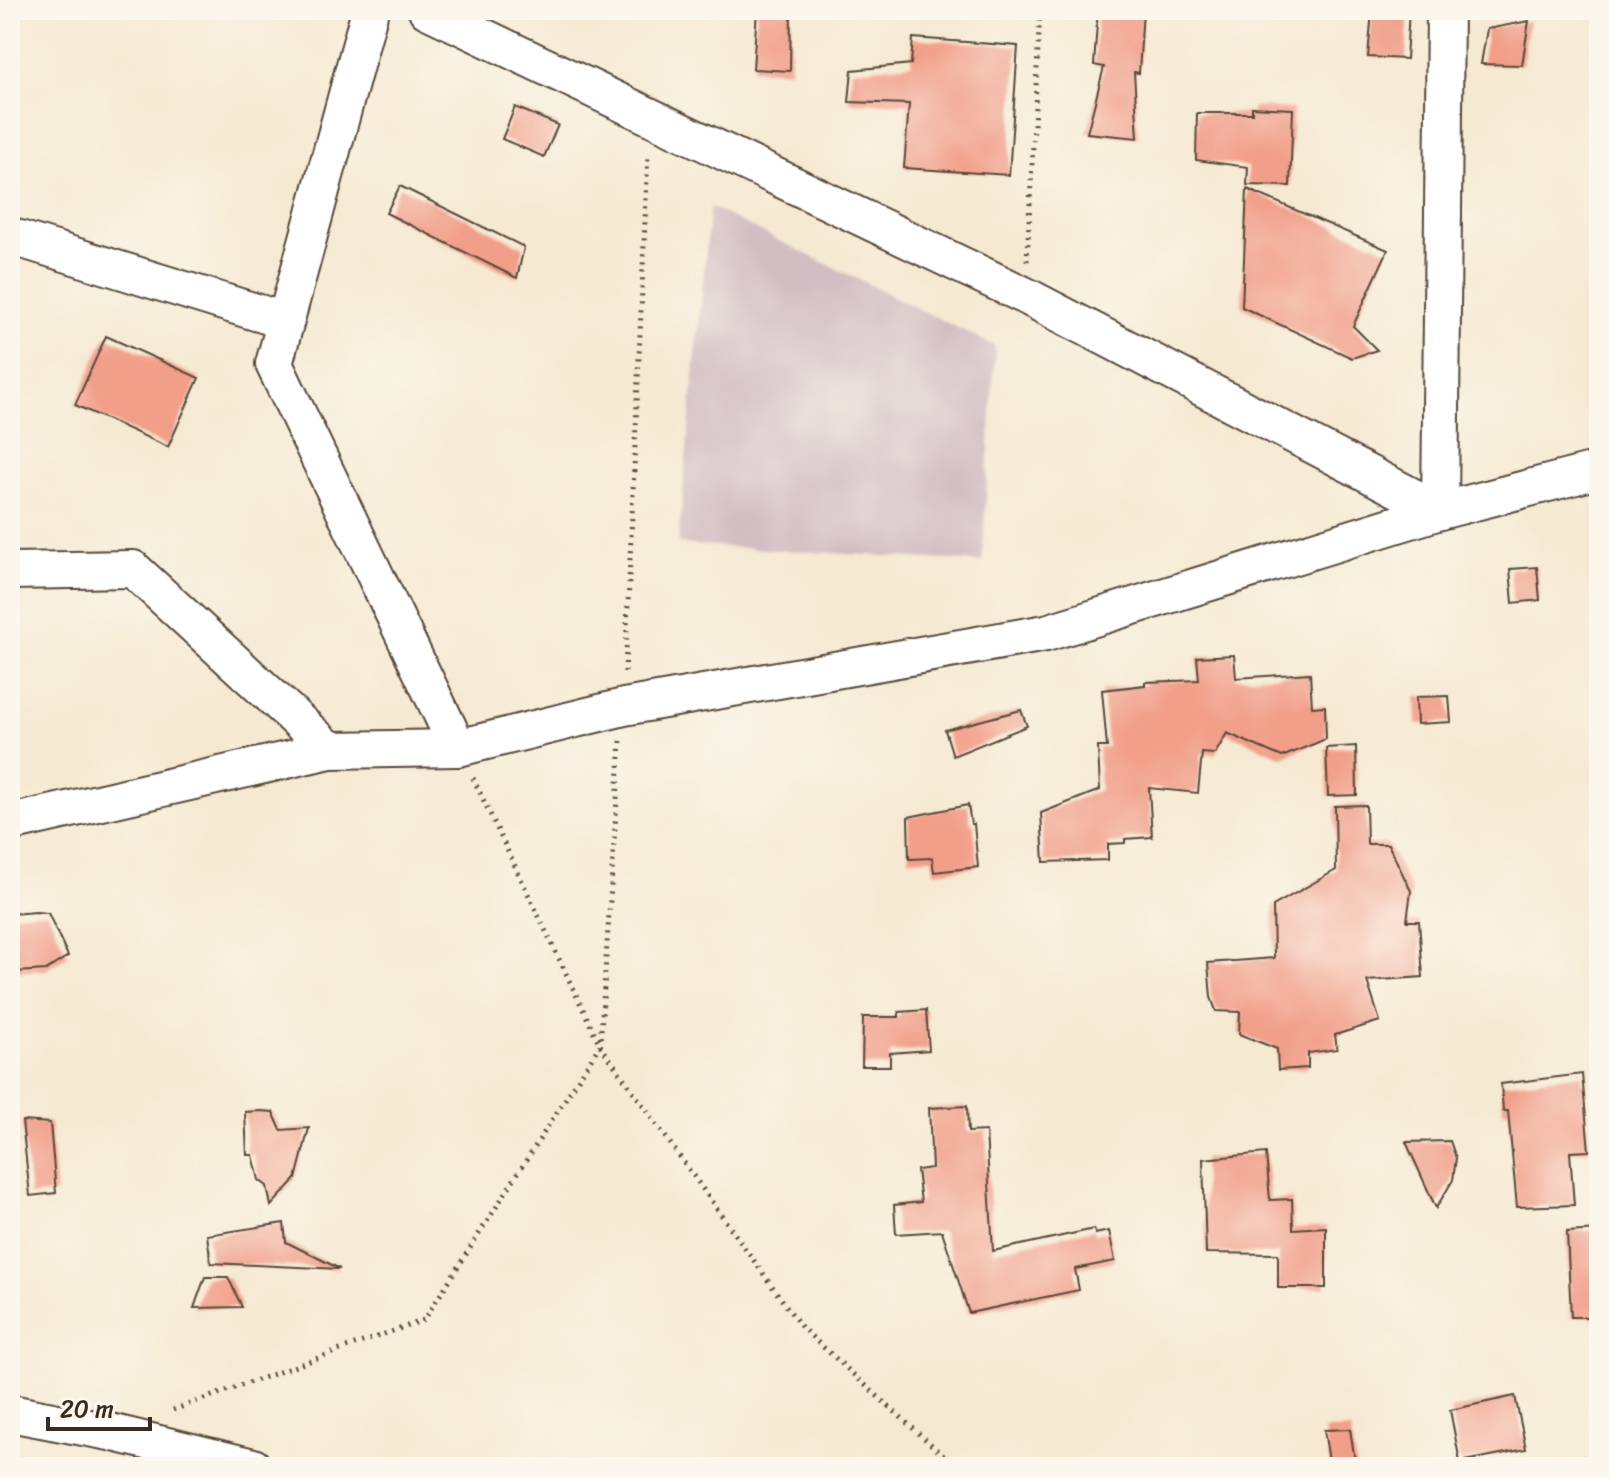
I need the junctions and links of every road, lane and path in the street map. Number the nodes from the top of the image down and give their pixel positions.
1 (370, 10) edge
2 (427, 10) edge
3 (1040, 10) edge
4 (1445, 10) edge
5 (649, 117) junction
6 (10, 236) edge
7 (1026, 296) junction
8 (285, 321) junction
9 (1599, 470) edge
10 (1440, 511) junction
11 (10, 571) edge
12 (624, 707) junction
13 (458, 748) junction
14 (330, 750) junction
15 (10, 823) edge
16 (600, 1045) junction
17 (170, 1411) dead end
18 (10, 1413) edge
19 (253, 1467) edge
20 (956, 1467) edge

1 - 8 street
2 - 5 street
3 - 7 path
4 - 10 street
5 - 7 street
5 - 12 path
6 - 8 street
7 - 10 street
8 - 13 street
9 - 10 street
10 - 12 street
11 - 14 street
12 - 13 street
12 - 16 path
13 - 14 street
13 - 16 path
14 - 15 street
16 - 17 path
16 - 20 path
18 - 19 street

